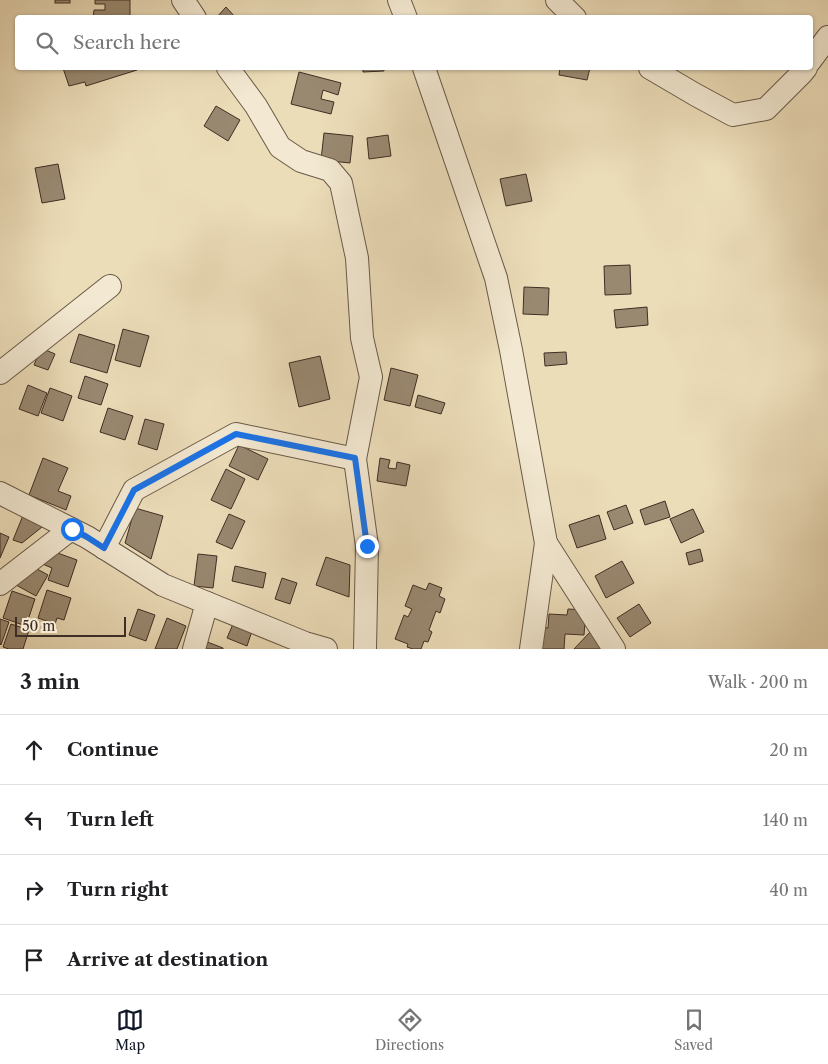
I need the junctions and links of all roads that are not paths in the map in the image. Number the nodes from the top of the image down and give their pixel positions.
1 (183, 0) edge
2 (399, 0) edge
3 (557, 0) edge
4 (193, 15) edge
5 (405, 15) edge
6 (572, 15) edge
7 (828, 37) edge
8 (813, 57) edge
9 (229, 70) edge
10 (425, 70) edge
11 (653, 70) edge
12 (804, 70) edge
13 (110, 286) dead end
14 (0, 373) edge
15 (355, 458) junction
16 (0, 493) edge
17 (72, 529) junction
18 (546, 543) junction
19 (104, 548) junction
20 (0, 584) edge
21 (207, 603) junction
22 (194, 649) edge
23 (326, 649) edge
24 (365, 649) edge
25 (531, 649) edge
26 (614, 649) edge

1 - 4 street
2 - 5 street
3 - 6 street
7 - 8 street
9 - 15 street
10 - 18 street
11 - 12 street
13 - 14 street
15 - 19 street
15 - 24 street
16 - 17 street
17 - 19 street
17 - 20 street
18 - 25 street
18 - 26 street
19 - 21 street
21 - 22 street
21 - 23 street

